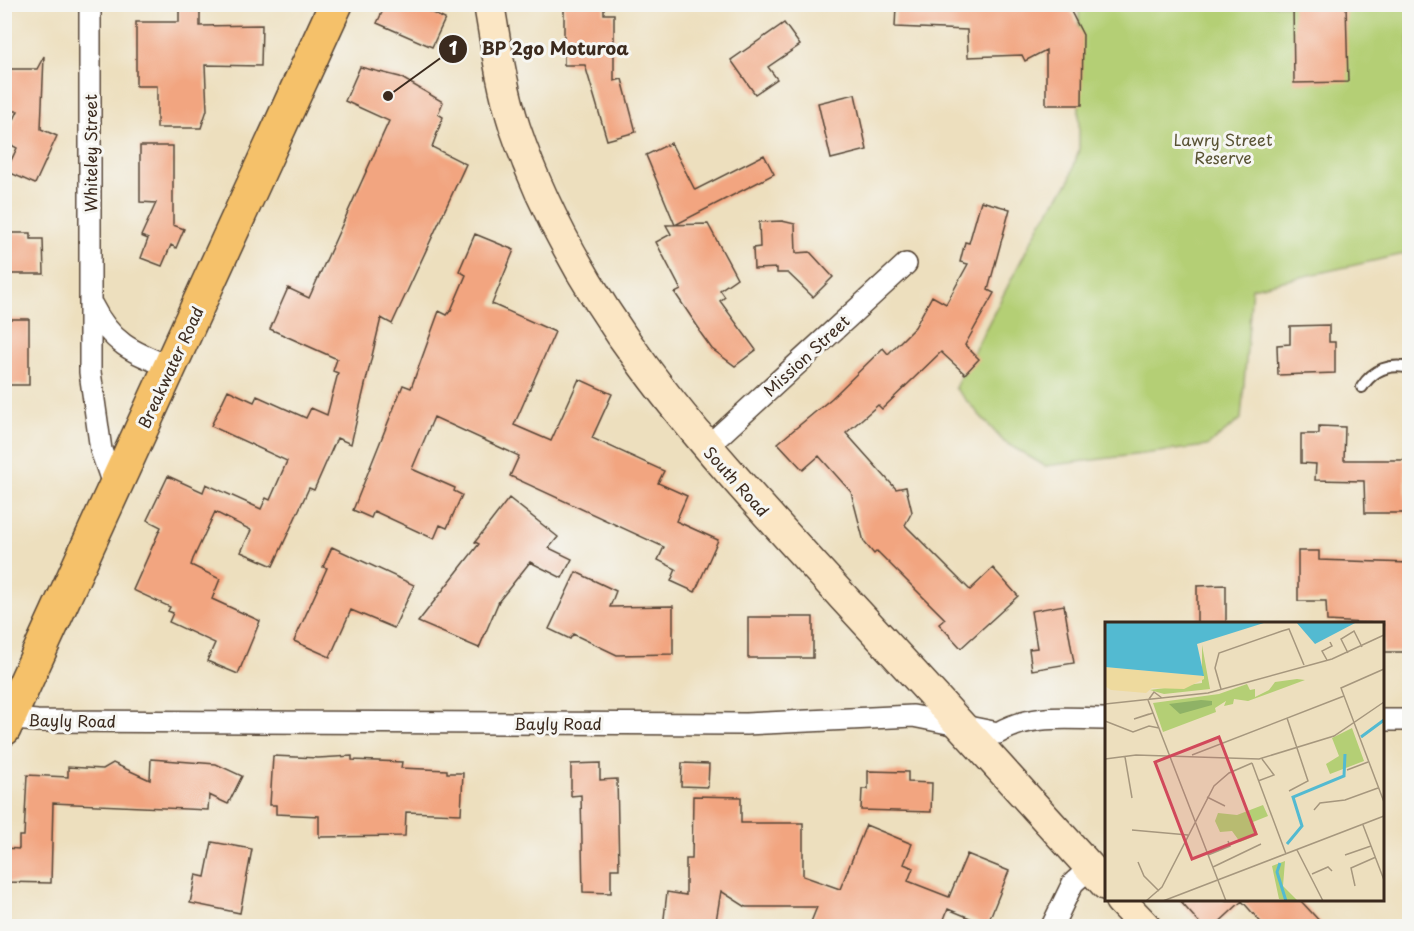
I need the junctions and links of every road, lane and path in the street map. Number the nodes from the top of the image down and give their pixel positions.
1 (90, 4) edge
2 (336, 4) edge
3 (489, 4) edge
4 (906, 264) dead end
5 (91, 302) junction
6 (170, 367) junction
7 (1410, 368) edge
8 (1362, 387) dead end
9 (706, 448) junction
10 (114, 487) junction
11 (1105, 719) edge
12 (1384, 720) edge
13 (1410, 720) edge
14 (6, 722) edge
15 (961, 725) junction
16 (1099, 876) edge
17 (1121, 901) edge
18 (1052, 927) edge
19 (1145, 927) edge

1 - 5 street, Whiteley Street
2 - 6 highway, Breakwater Road
3 - 9 street, South Road
4 - 9 street, Mission Street
5 - 6 street, Whiteley Street
5 - 10 street, Whiteley Street
6 - 10 highway, Breakwater Road
7 - 8 lane
9 - 15 street, South Road
10 - 14 highway, Breakwater Road
11 - 15 street, Bayly Road
12 - 13 street
14 - 15 street, Bayly Road
15 - 16 street, South Road
16 - 18 street
17 - 19 street

